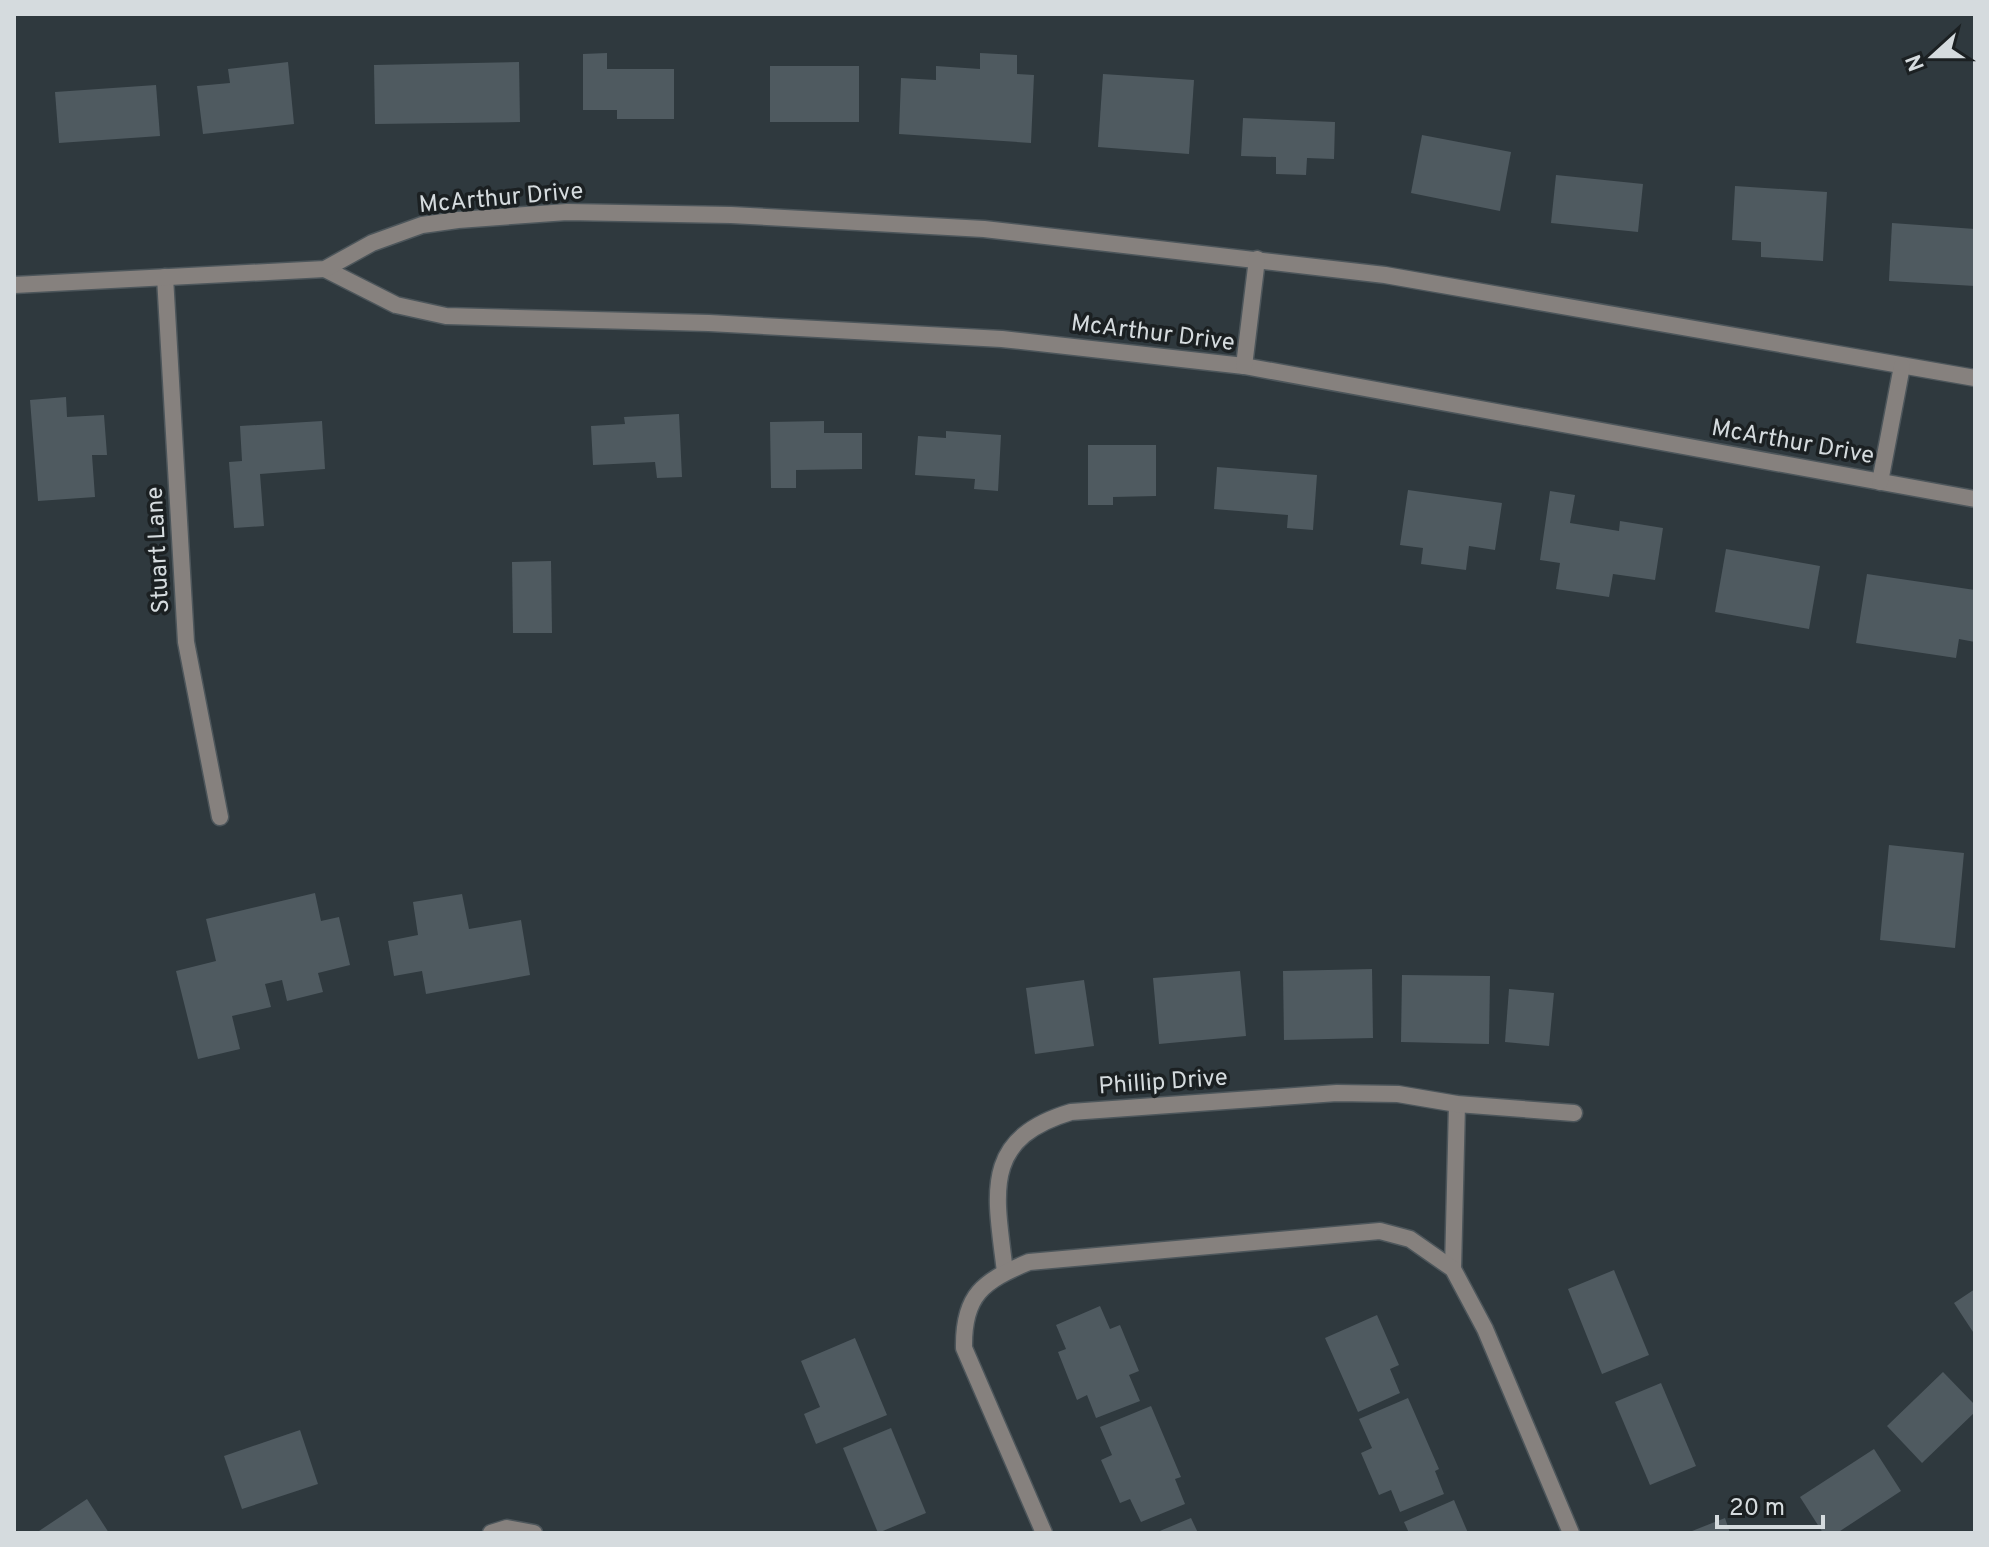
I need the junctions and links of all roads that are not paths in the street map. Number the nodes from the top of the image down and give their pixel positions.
1 (1257, 259) junction
2 (325, 269) junction
3 (165, 277) junction
4 (14, 285) edge
5 (1244, 366) junction
6 (1902, 366) junction
7 (1975, 378) edge
8 (1880, 482) junction
9 (1975, 499) edge
10 (220, 817) dead end
11 (1457, 1104) junction
12 (1574, 1113) dead end
13 (1453, 1269) junction
14 (1005, 1272) junction
15 (491, 1533) edge
16 (534, 1533) edge
17 (1044, 1533) edge
18 (1571, 1533) edge

1 - 2 street, McArthur Drive
1 - 5 street
1 - 6 street, McArthur Drive
2 - 3 street, McArthur Drive
2 - 5 street, McArthur Drive
3 - 4 street, McArthur Drive
3 - 10 street, Stuart Lane
5 - 8 street, McArthur Drive
6 - 7 street, McArthur Drive
6 - 8 street
8 - 9 street, McArthur Drive
11 - 12 street, Phillip Drive
11 - 13 street
11 - 14 street, Phillip Drive
13 - 14 street
13 - 18 street
14 - 17 street
15 - 16 street

